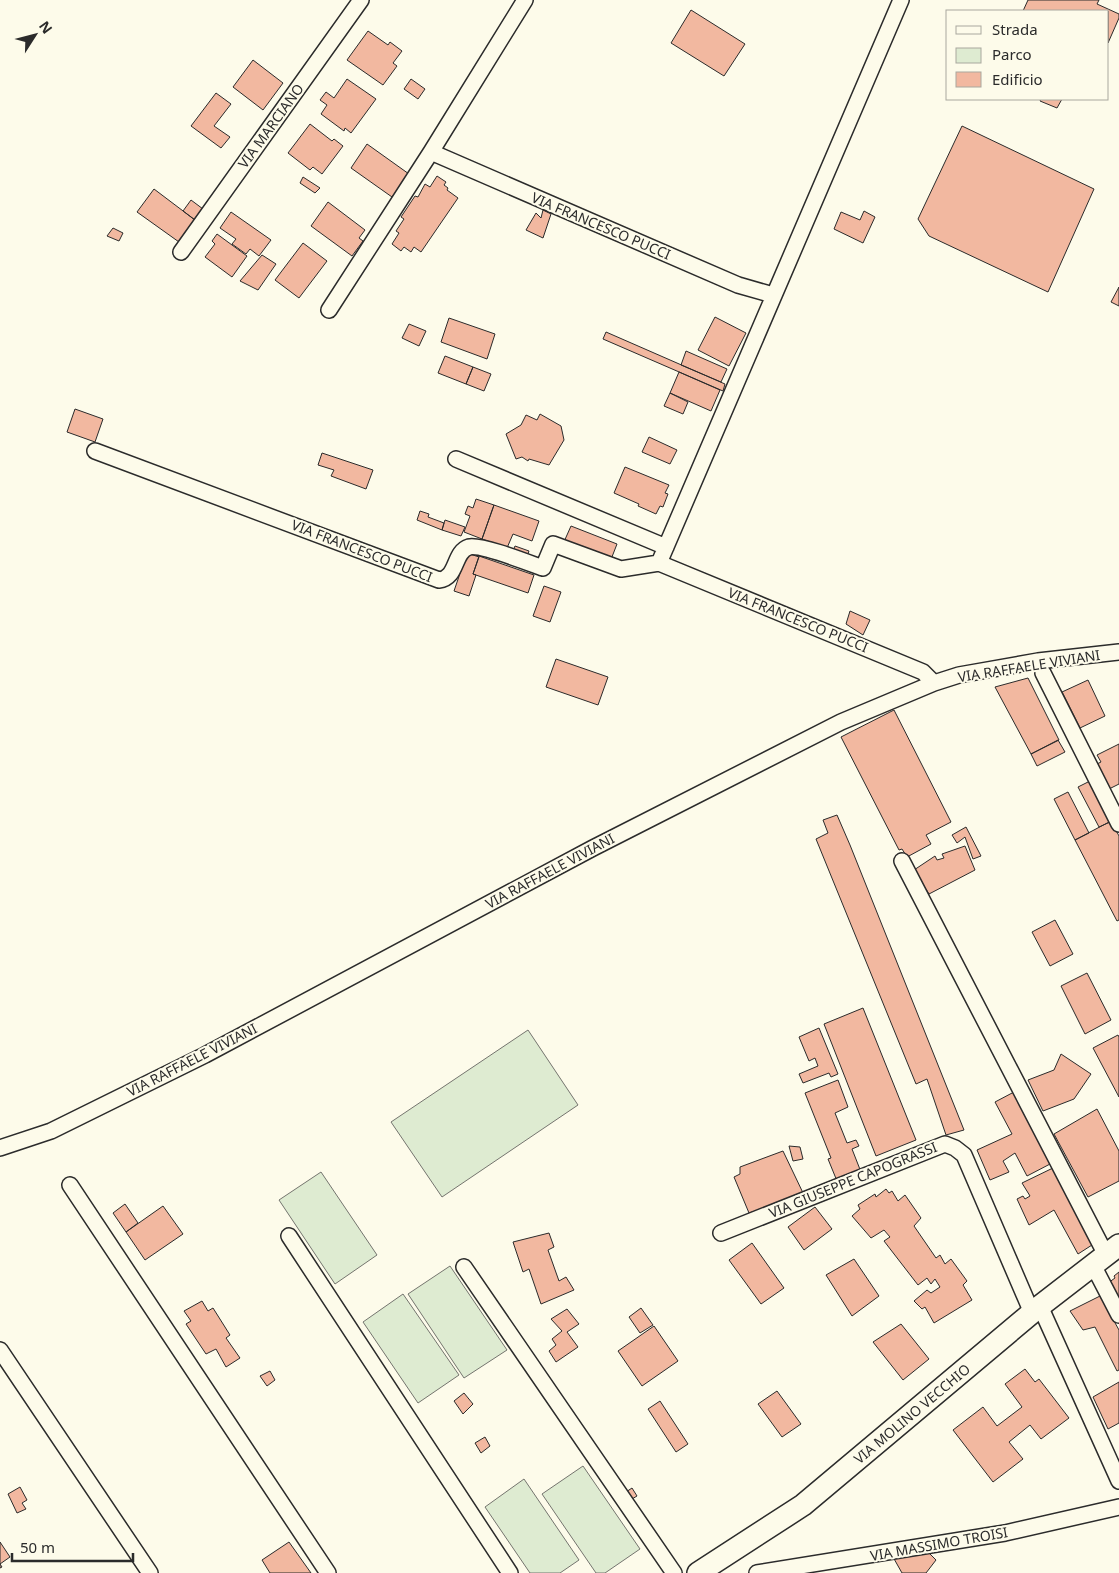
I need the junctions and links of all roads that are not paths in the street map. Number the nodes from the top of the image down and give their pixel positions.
1 (362, 0) edge
2 (525, 0) edge
3 (901, 0) edge
4 (431, 152) junction
5 (181, 252) dead end
6 (773, 295) junction
7 (329, 310) dead end
8 (95, 451) dead end
9 (456, 459) dead end
10 (666, 547) junction
11 (659, 562) junction
12 (1119, 652) edge
13 (1043, 672) dead end
14 (934, 683) junction
15 (1119, 824) edge
16 (902, 862) dead end
17 (0, 1148) edge
18 (70, 1185) dead end
19 (721, 1233) dead end
20 (289, 1236) dead end
21 (1106, 1255) edge
22 (464, 1267) dead end
23 (1036, 1309) junction
24 (1119, 1315) edge
25 (0, 1350) edge
26 (1119, 1481) edge
27 (1119, 1507) edge
28 (810, 1570) edge
29 (150, 1573) edge
30 (328, 1573) edge
31 (510, 1573) edge
32 (674, 1573) edge
33 (698, 1573) edge
34 (757, 1573) edge

1 - 5 street, VIA MARCIANO
2 - 4 street
3 - 6 street
4 - 6 street, VIA FRANCESCO PUCCI
4 - 7 street
6 - 10 street
8 - 11 street, VIA FRANCESCO PUCCI
9 - 10 street
10 - 11 street
11 - 14 street, VIA FRANCESCO PUCCI
12 - 14 street, VIA RAFFAELE VIVIANI
13 - 15 street
14 - 17 street, VIA RAFFAELE VIVIANI
16 - 21 street
18 - 30 street
19 - 23 street, VIA GIUSEPPE CAPOGRASSI
20 - 31 street
21 - 23 street, VIA MOLINO VECCHIO
21 - 24 street
22 - 32 street
23 - 26 street
23 - 33 street, VIA MOLINO VECCHIO
25 - 29 street
27 - 28 street, VIA MASSIMO TROISI
28 - 34 street, VIA MASSIMO TROISI

